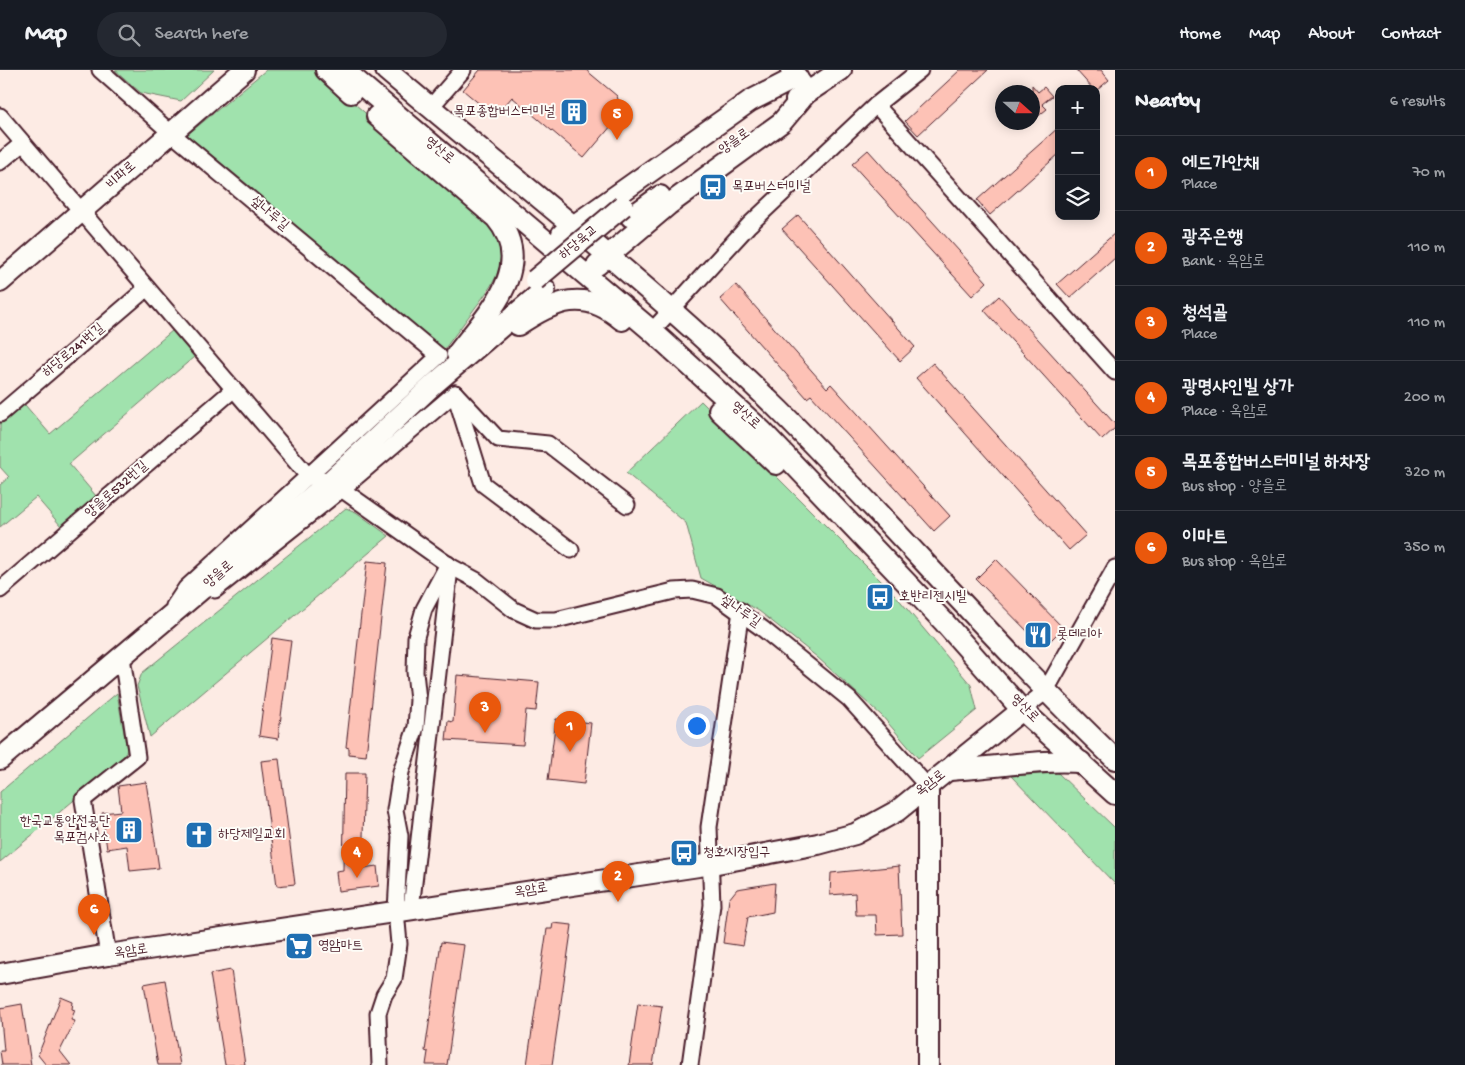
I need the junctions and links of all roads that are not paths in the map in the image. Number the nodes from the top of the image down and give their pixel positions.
1 (100, 70) edge
2 (244, 70) edge
3 (326, 70) edge
4 (344, 70) edge
5 (386, 70) edge
6 (464, 70) edge
7 (841, 70) edge
8 (920, 70) edge
9 (801, 78) edge
10 (876, 105) junction
11 (430, 108) junction
12 (0, 116) edge
13 (171, 133) junction
14 (23, 143) junction
15 (0, 162) edge
16 (82, 212) junction
17 (627, 212) joint
18 (571, 226) junction
19 (549, 244) junction
20 (608, 256) junction
21 (586, 275) junction
22 (0, 282) edge
23 (540, 284) joint
24 (147, 288) junction
25 (672, 310) junction
26 (652, 331) junction
27 (1115, 372) edge
28 (433, 385) junction
29 (234, 389) junction
30 (455, 393) junction
31 (0, 414) edge
32 (309, 477) junction
33 (336, 485) junction
34 (627, 505) dead end
35 (571, 550) dead end
36 (449, 565) junction
37 (1115, 568) edge
38 (0, 590) edge
39 (741, 612) junction
40 (944, 622) junction
41 (160, 626) junction
42 (122, 657) junction
43 (1046, 692) junction
44 (1022, 710) junction
45 (2, 752) edge
46 (1115, 759) edge
47 (1081, 762) junction
48 (949, 770) junction
49 (928, 787) junction
50 (1115, 794) edge
51 (712, 864) junction
52 (404, 910) junction
53 (108, 955) junction
54 (0, 974) edge
55 (380, 1065) edge
56 (690, 1065) edge
57 (928, 1065) edge

1 - 13 street, 섶나루길
2 - 13 street, 비파로
3 - 28 street
4 - 19 street, 영산로
5 - 11 street, 영산로
6 - 11 street
7 - 9 street, 양을로
8 - 10 street
9 - 17 street, 양을로
9 - 18 street
9 - 20 street
10 - 25 street
10 - 27 street
11 - 18 street, 영산로
12 - 14 street
13 - 16 street, 비파로
13 - 32 street, 섶나루길
14 - 15 street
14 - 16 street
16 - 22 street, 비파로
16 - 24 street
17 - 23 street, 하당육교
18 - 19 street
18 - 20 street, 영산로
19 - 21 street, 영산로
20 - 21 street
20 - 25 street, 영산로
21 - 26 street, 영산로
23 - 28 street, 양을로
24 - 29 street
24 - 31 street, 하당로241번길
25 - 26 street
25 - 43 street, 영산로
26 - 40 street, 영산로
28 - 33 street, 양을로
28 - 40 street
29 - 32 street
29 - 38 street, 양을로532번길
30 - 33 street
30 - 34 street
30 - 35 street
32 - 33 street
32 - 41 street
33 - 36 street, 섶나루길
33 - 41 street, 양을로
36 - 39 street, 섶나루길
36 - 52 street
36 - 52 street
37 - 43 street
39 - 49 street, 섶나루길
39 - 51 street
40 - 44 street, 영산로
41 - 42 street, 양을로
42 - 45 street, 양을로
42 - 53 street
43 - 44 street
43 - 46 street, 영산로
44 - 47 street, 영산로
44 - 48 street, 옥암로
47 - 48 street
47 - 50 street, 영산로
48 - 49 street, 옥암로
49 - 51 street, 옥암로
49 - 57 street
51 - 52 street, 옥암로
51 - 56 street
52 - 53 street, 옥암로
52 - 55 street
53 - 54 street, 옥암로

